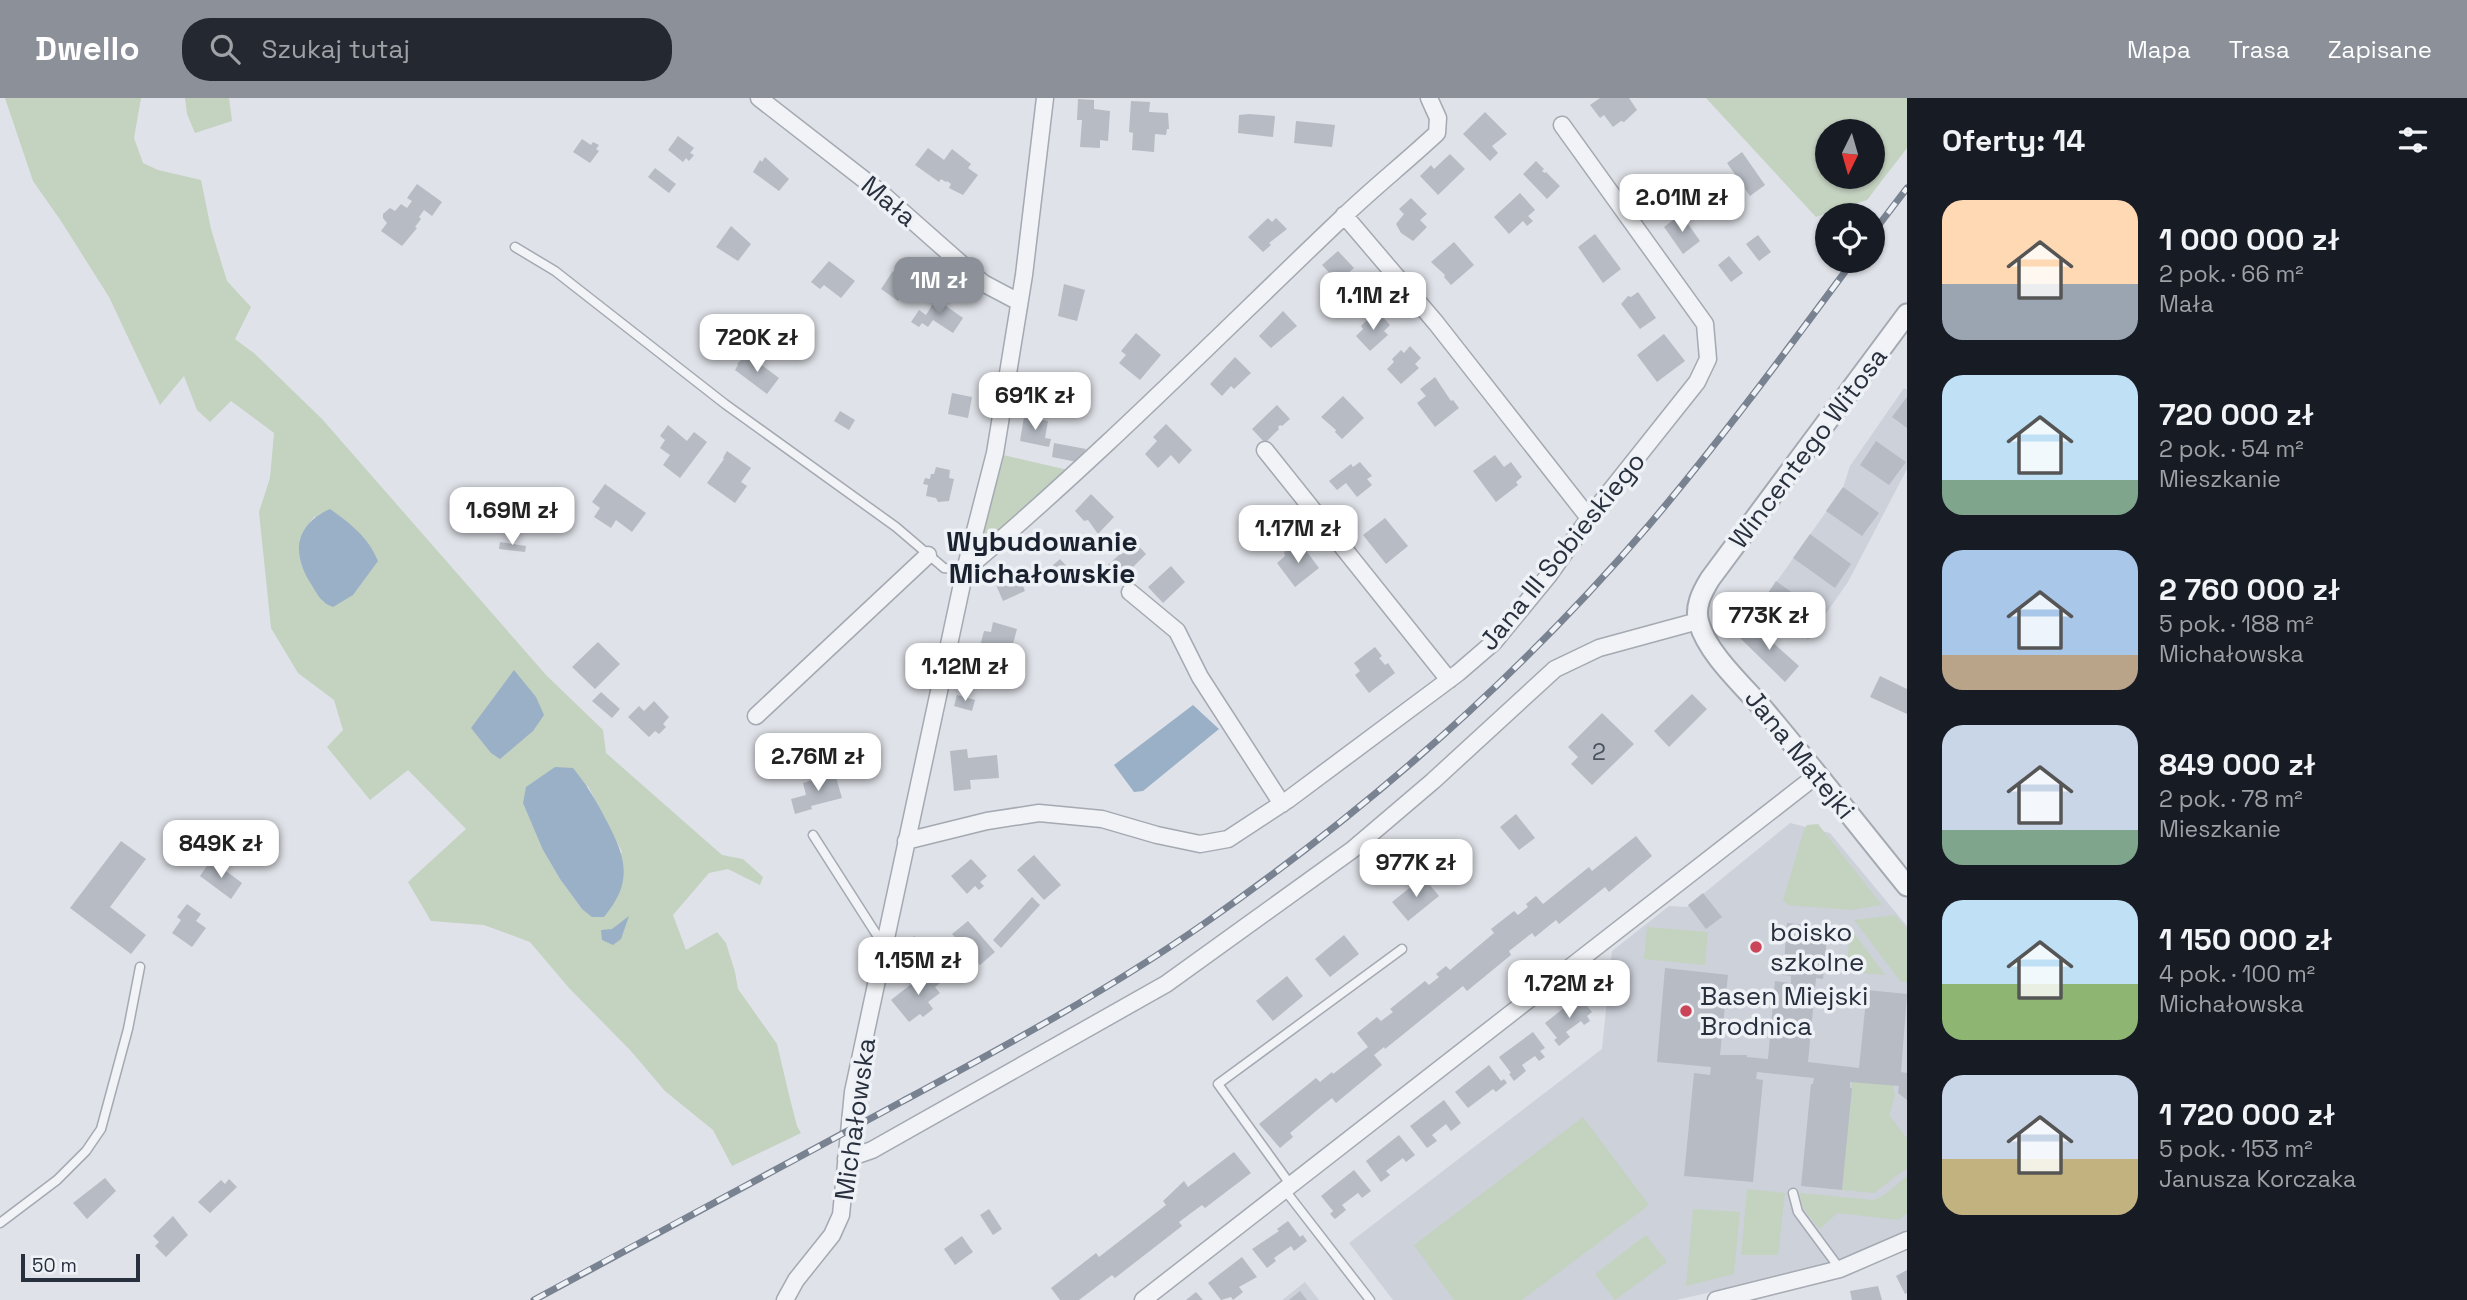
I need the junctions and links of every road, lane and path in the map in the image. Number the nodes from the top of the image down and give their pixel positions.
1 (759, 98) edge
2 (1045, 98) edge
3 (1429, 98) edge
4 (1562, 124) dead end
5 (1344, 215) junction
6 (515, 247) dead end
7 (1019, 302) junction
8 (1907, 314) edge
9 (1265, 450) dead end
10 (1589, 518) junction
11 (928, 555) junction
12 (965, 570) junction
13 (1130, 592) dead end
14 (1698, 621) junction
15 (1449, 680) junction
16 (756, 716) dead end
17 (1817, 775) junction
18 (1282, 804) junction
19 (813, 835) dead end
20 (906, 841) junction
21 (1907, 886) edge
22 (884, 946) junction
23 (1402, 949) dead end
24 (140, 967) dead end
25 (846, 1159) junction
26 (1287, 1187) junction
27 (1793, 1193) dead end
28 (0, 1223) edge
29 (1907, 1240) edge
30 (1840, 1269) junction
31 (785, 1300) edge
32 (1143, 1300) edge
33 (1370, 1300) edge
34 (1716, 1300) edge

1 - 7 street, Mała
2 - 7 street, Michałowska
3 - 5 street
4 - 10 street, Jana III Sobieskiego
5 - 10 street
5 - 12 street
6 - 11 lane
7 - 12 street, Michałowska
8 - 14 street, Wincentego Witosa
9 - 15 street
10 - 15 street, Jana III Sobieskiego
11 - 12 lane
11 - 16 street
12 - 20 street, Michałowska
13 - 18 street
14 - 17 street, Jana Matejki
14 - 25 street
15 - 18 street, Jana III Sobieskiego
17 - 21 street, Jana Matejki
17 - 26 street
18 - 20 street, Jana III Sobieskiego
19 - 22 lane
20 - 22 street, Michałowska
22 - 25 street, Michałowska
23 - 26 lane
24 - 28 lane
25 - 31 street, Michałowska
26 - 32 street
26 - 33 lane
27 - 30 lane
29 - 30 street
30 - 34 street

